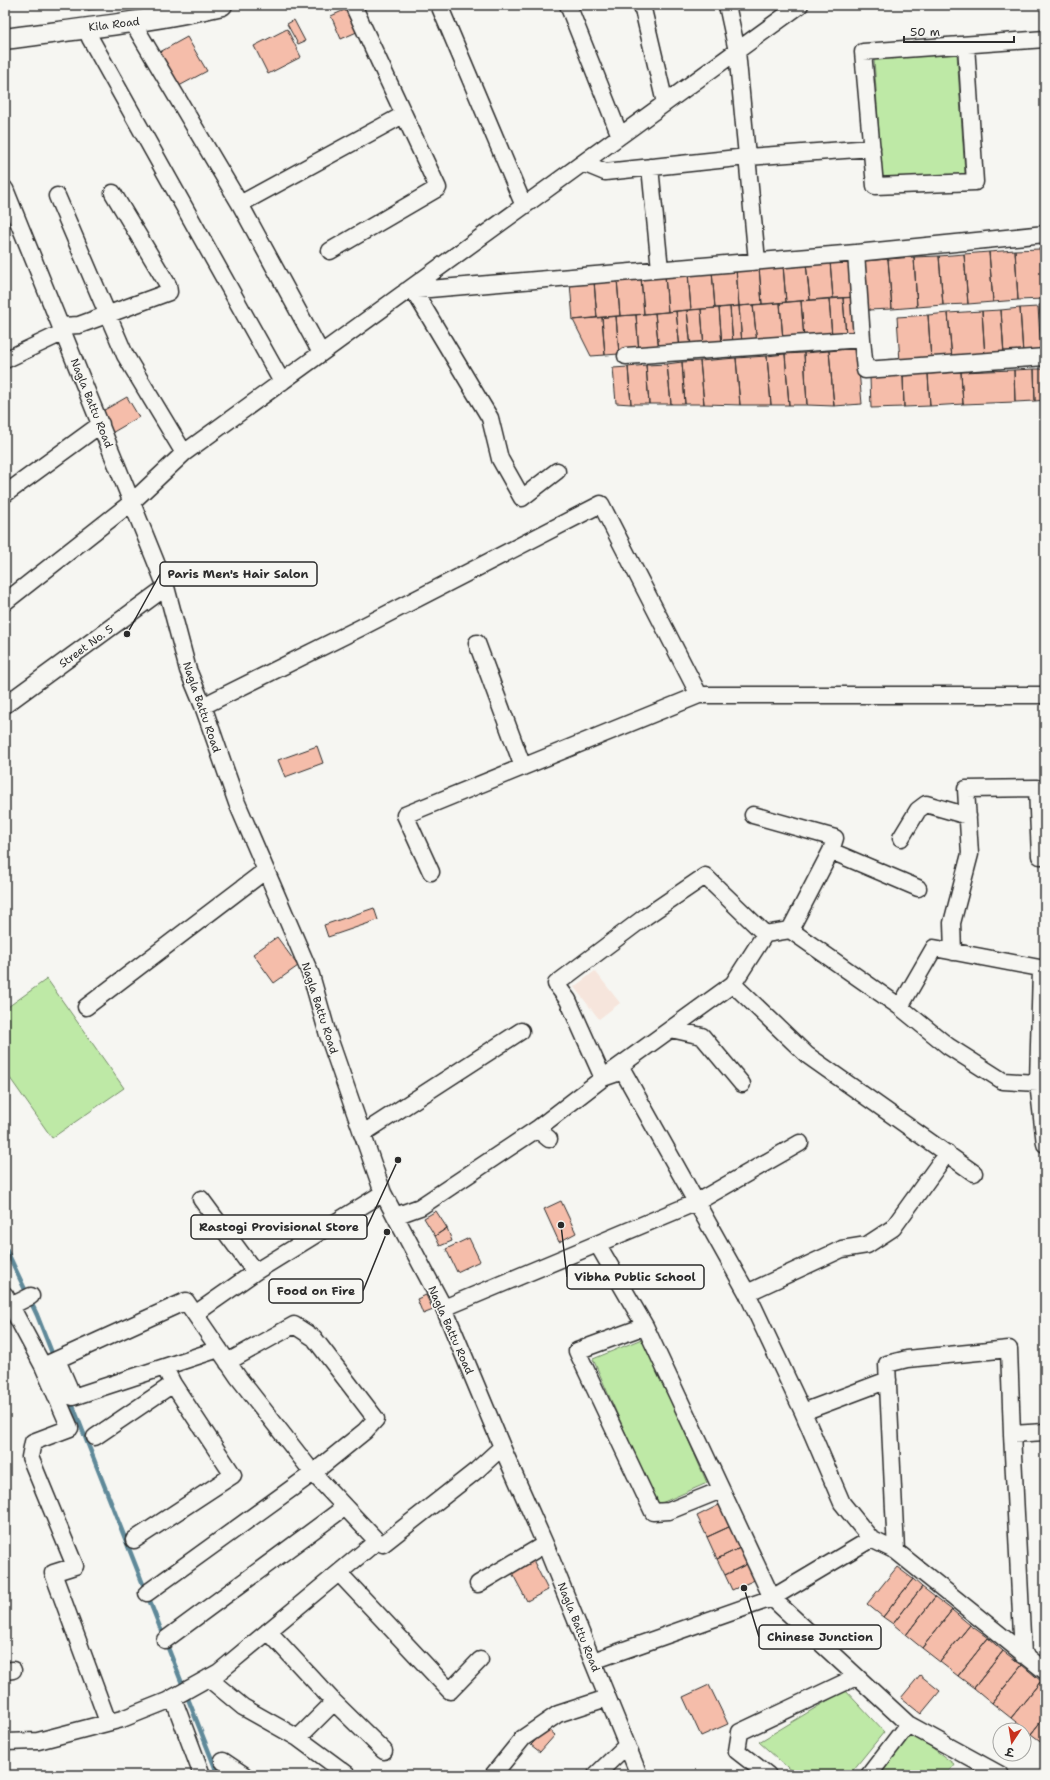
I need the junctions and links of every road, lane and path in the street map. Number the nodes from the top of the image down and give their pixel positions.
1 (222, 5) edge
2 (353, 5) edge
3 (439, 5) edge
4 (568, 5) edge
5 (642, 5) edge
6 (727, 5) edge
7 (800, 5) edge
8 (199, 8) edge
9 (133, 23) junction
10 (86, 27) junction
11 (5, 39) edge
12 (1045, 39) edge
13 (966, 44) junction
14 (737, 51) junction
15 (665, 103) junction
16 (403, 115) junction
17 (620, 136) junction
18 (872, 148) junction
19 (747, 157) junction
20 (583, 163) junction
21 (650, 167) junction
22 (5, 189) edge
23 (113, 193) dead end
24 (57, 196) dead end
25 (240, 204) junction
26 (524, 206) junction
27 (1045, 234) edge
28 (330, 251) dead end
29 (856, 252) junction
30 (757, 261) junction
31 (660, 270) junction
32 (410, 291) junction
33 (107, 315) junction
34 (63, 329) junction
35 (862, 339) junction
36 (321, 353) junction
37 (626, 356) dead end
38 (1045, 357) edge
39 (5, 360) edge
40 (282, 382) junction
41 (101, 424) junction
42 (184, 453) junction
43 (558, 471) dead end
44 (5, 494) edge
45 (132, 502) junction
46 (166, 587) junction
47 (5, 602) edge
48 (477, 643) dead end
49 (699, 695) junction
50 (1045, 695) edge
51 (5, 705) edge
52 (203, 706) junction
53 (523, 767) junction
54 (753, 815) dead end
55 (968, 816) junction
56 (902, 838) dead end
57 (831, 851) junction
58 (1045, 856) edge
59 (266, 870) junction
60 (431, 872) dead end
61 (918, 888) dead end
62 (790, 930) junction
63 (765, 934) junction
64 (953, 952) junction
65 (1043, 969) edge
66 (733, 984) junction
67 (86, 1007) dead end
68 (900, 1007) junction
69 (671, 1029) junction
70 (521, 1031) dead end
71 (603, 1078) junction
72 (1038, 1083) junction
73 (742, 1084) dead end
74 (362, 1134) junction
75 (800, 1143) dead end
76 (1045, 1144) edge
77 (946, 1153) junction
78 (974, 1173) dead end
79 (383, 1193) junction
80 (201, 1199) dead end
81 (697, 1202) junction
82 (395, 1216) junction
83 (598, 1245) junction
84 (255, 1272) junction
85 (748, 1293) junction
86 (14, 1302) edge
87 (444, 1308) junction
88 (195, 1314) junction
89 (645, 1326) junction
90 (220, 1349) junction
91 (51, 1363) junction
92 (228, 1363) junction
93 (165, 1368) junction
94 (888, 1380) junction
95 (173, 1384) junction
96 (803, 1412) junction
97 (1045, 1432) edge
98 (1012, 1434) junction
99 (95, 1437) dead end
100 (502, 1447) junction
101 (313, 1473) junction
102 (721, 1490) junction
103 (345, 1507) junction
104 (871, 1539) junction
105 (134, 1540) dead end
106 (377, 1541) junction
107 (545, 1544) junction
108 (896, 1551) junction
109 (339, 1572) junction
110 (478, 1584) dead end
111 (147, 1593) dead end
112 (772, 1598) junction
113 (268, 1631) junction
114 (165, 1640) dead end
115 (1024, 1655) junction
116 (480, 1660) dead end
117 (593, 1660) junction
118 (1045, 1671) edge
119 (856, 1677) junction
120 (204, 1680) junction
121 (174, 1697) junction
122 (607, 1698) junction
123 (334, 1702) junction
124 (108, 1722) junction
125 (908, 1724) junction
126 (298, 1738) junction
127 (5, 1742) edge
128 (627, 1745) junction
129 (384, 1751) dead end
130 (223, 1761) dead end
131 (202, 1775) edge
132 (244, 1775) edge
133 (348, 1775) edge
134 (493, 1775) edge
135 (596, 1775) edge
136 (639, 1775) edge
137 (768, 1775) edge
138 (870, 1775) edge
139 (1001, 1775) edge

1 - 8 main road, Kila Road
2 - 16 street
3 - 26 street
4 - 17 street
5 - 15 street
6 - 14 street
7 - 14 street
8 - 9 main road, Kila Road
9 - 10 main road, Kila Road
9 - 25 street
10 - 11 main road, Kila Road
10 - 40 street
12 - 13 street
13 - 18 street
13 - 18 street
14 - 15 street
14 - 19 street
15 - 17 street
16 - 25 street
16 - 28 street
17 - 20 street
18 - 19 street
19 - 21 street
19 - 30 street
20 - 21 street
20 - 26 street
21 - 31 street
22 - 34 street, Nagla Battu Road
23 - 33 street
24 - 33 street
25 - 36 street
26 - 32 street
27 - 29 street
29 - 30 street
29 - 35 street
30 - 31 street
31 - 32 street
32 - 36 street
32 - 43 street
33 - 34 street
33 - 42 street
34 - 39 street
34 - 41 street, Nagla Battu Road
35 - 37 street
35 - 38 street
36 - 40 street
40 - 42 street
41 - 44 street
41 - 45 street, Nagla Battu Road
42 - 45 street
45 - 46 street, Nagla Battu Road
45 - 47 street
46 - 51 street, Street No. 5
46 - 52 street, Nagla Battu Road
48 - 53 street
49 - 50 street
49 - 52 street
49 - 53 street
52 - 59 street, Nagla Battu Road
53 - 60 street
54 - 57 street
55 - 56 street
55 - 58 street
55 - 64 street
57 - 61 street
57 - 62 street
59 - 67 street
59 - 74 street, Nagla Battu Road
62 - 63 street
62 - 68 street
63 - 66 street
63 - 71 street
64 - 65 street
64 - 68 street
65 - 72 street
66 - 69 street
66 - 77 street
68 - 72 street
69 - 71 street
69 - 73 street
70 - 74 street
71 - 81 street
71 - 82 street
72 - 76 street
74 - 79 street, Nagla Battu Road
75 - 81 street
77 - 78 street
77 - 85 street
79 - 82 street, Nagla Battu Road
79 - 84 street
80 - 84 street
81 - 83 street
81 - 85 street
82 - 87 street, Nagla Battu Road
83 - 87 street
83 - 89 street
84 - 88 street
85 - 96 street
86 - 91 street
87 - 100 street, Nagla Battu Road
88 - 90 street
88 - 91 street
89 - 102 street
89 - 102 street
90 - 92 street
90 - 93 street
91 - 93 street
91 - 124 street
92 - 101 street
92 - 101 street
93 - 95 street
94 - 96 street
94 - 98 street
94 - 108 street
95 - 99 street
95 - 105 street
96 - 104 street
97 - 98 street
98 - 115 street
100 - 106 street
100 - 107 street, Nagla Battu Road
101 - 103 street
101 - 111 street
102 - 112 street
103 - 106 street
103 - 114 street
104 - 108 street
104 - 112 street
106 - 109 street
107 - 110 street
107 - 117 street, Nagla Battu Road
108 - 115 street
109 - 113 street
109 - 116 street
112 - 117 street
112 - 119 street
113 - 120 street
113 - 123 street
115 - 118 street
117 - 122 street, Nagla Battu Road
119 - 125 street
119 - 137 street
120 - 121 street
120 - 126 street
121 - 124 street
121 - 131 street
122 - 128 street, Nagla Battu Road
122 - 134 street
123 - 126 street
123 - 129 street
124 - 127 street
125 - 138 street
125 - 139 street
126 - 133 street
128 - 135 street
128 - 136 street, Nagla Battu Road
130 - 132 street

